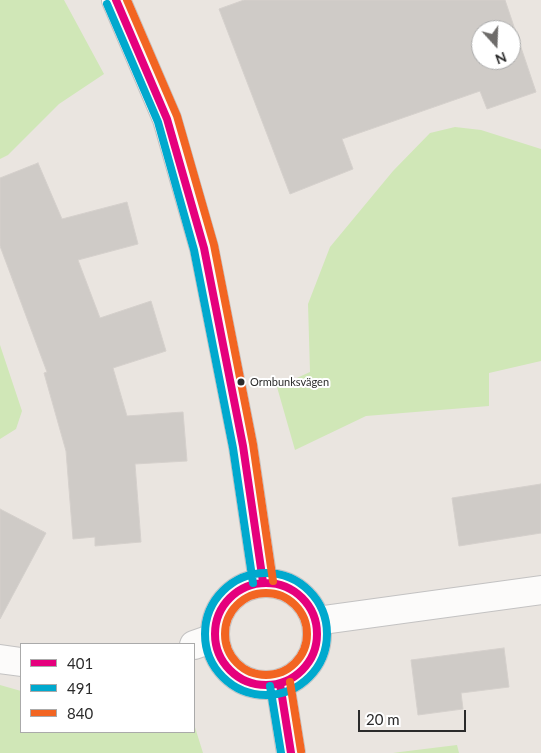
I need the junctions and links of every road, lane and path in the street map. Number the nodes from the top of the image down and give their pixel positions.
1 (116, 0) edge
2 (263, 582) junction
3 (541, 590) edge
4 (316, 622) junction
5 (204, 641) edge
6 (0, 659) edge
7 (20, 662) edge
8 (280, 684) junction
9 (291, 753) edge

1 - 2 main road
2 - 4 main road
2 - 5 main road
3 - 4 main road
4 - 8 main road
5 - 8 main road
6 - 7 main road
8 - 9 main road

